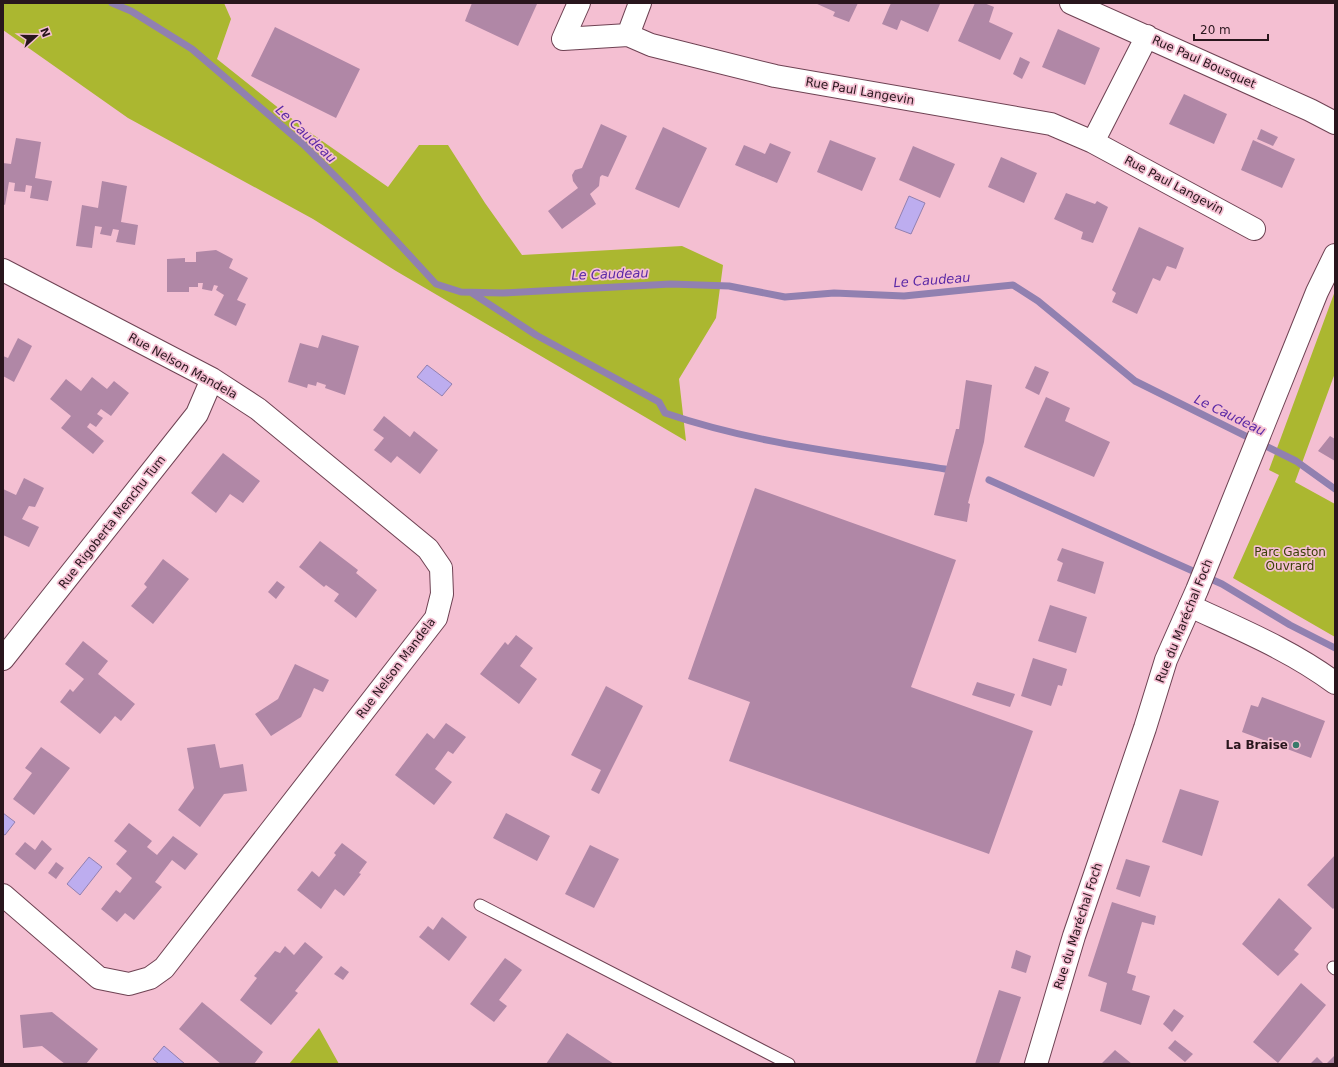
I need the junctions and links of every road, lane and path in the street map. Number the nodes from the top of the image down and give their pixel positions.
1 (579, 3) edge
2 (640, 3) edge
3 (1071, 3) edge
4 (628, 35) junction
5 (1147, 36) junction
6 (1335, 123) edge
7 (1093, 142) junction
8 (1254, 229) dead end
9 (1335, 255) edge
10 (3, 270) edge
11 (212, 379) junction
12 (1193, 598) junction
13 (3, 659) edge
14 (1335, 683) edge
15 (3, 895) edge
16 (480, 905) dead end
17 (789, 1064) edge
18 (1036, 1064) edge

1 - 4 street, Rue Paul Langevin
2 - 4 street
3 - 5 street, Rue Paul Bousquet
4 - 7 street, Rue Paul Langevin
5 - 6 street, Rue Paul Bousquet
5 - 7 street
7 - 8 street, Rue Paul Langevin
9 - 12 street, Rue du Maréchal Foch
10 - 11 street, Rue Nelson Mandela
11 - 13 street, Rue Rigoberta Menchu Tum
11 - 15 street, Rue Nelson Mandela
12 - 14 street
12 - 18 street, Rue du Maréchal Foch
16 - 17 lane

